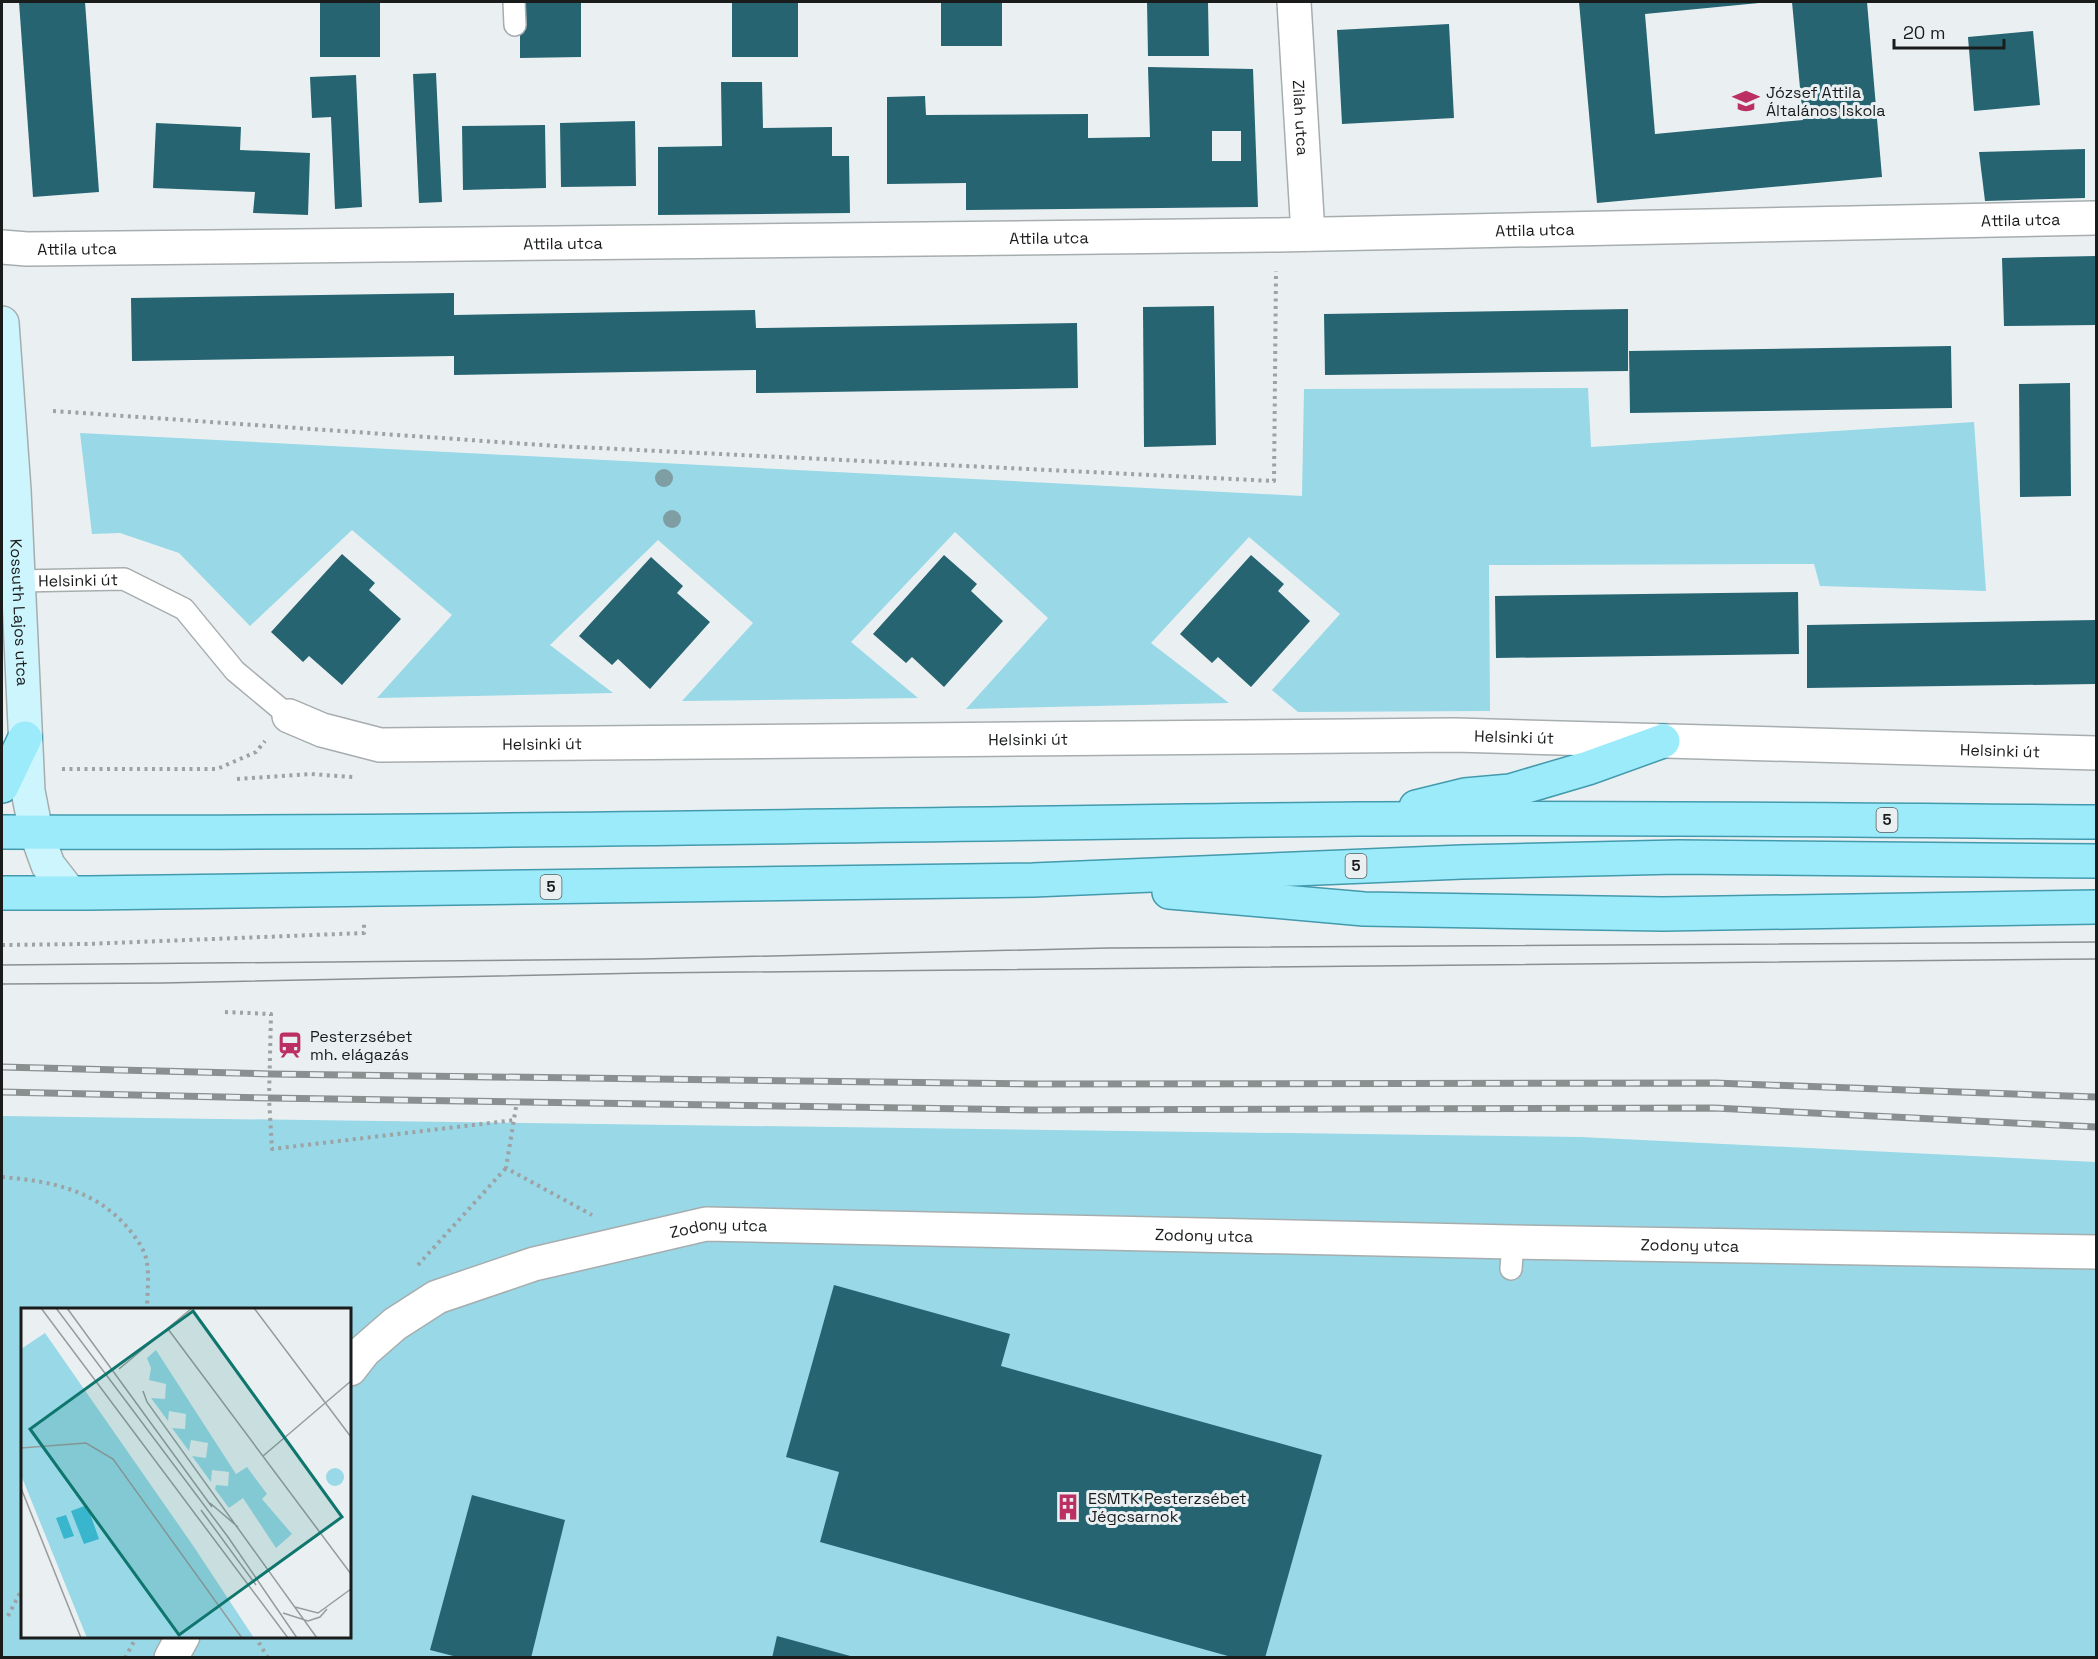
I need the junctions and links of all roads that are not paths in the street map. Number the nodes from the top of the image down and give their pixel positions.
1 (514, 2) edge
2 (1294, 2) edge
3 (514, 26) dead end
4 (2097, 218) edge
5 (1293, 235) junction
6 (2, 247) edge
7 (2, 323) edge
8 (8, 490) edge
9 (18, 581) junction
10 (289, 716) joint
11 (25, 738) joint
12 (1663, 741) junction
13 (2097, 753) edge
14 (14, 779) edge
15 (1361, 819) junction
16 (2097, 822) edge
17 (2, 832) edge
18 (36, 832) junction
19 (2097, 861) edge
20 (1033, 880) junction
21 (2, 892) edge
22 (69, 892) junction
23 (2097, 907) edge
24 (2097, 1252) edge
25 (351, 1368) edge
26 (182, 1638) edge
27 (171, 1658) edge

1 - 3 lane
2 - 5 street, Zilah utca
4 - 5 street, Attila utca
5 - 6 street, Attila utca
7 - 8 street, Kossuth Lajos utca
8 - 9 street, Kossuth Lajos utca
9 - 10 lane, Helsinki út
9 - 11 street, Kossuth Lajos utca
10 - 12 street, Helsinki út
11 - 14 main road
12 - 13 street, Helsinki út
12 - 15 main road
14 - 18 street
15 - 16 main road, 5
15 - 18 main road, 5
17 - 18 main road, 5
18 - 22 street
19 - 20 main road, 5
20 - 22 main road, 5
20 - 23 main road
21 - 22 main road, 5
24 - 25 street, Zodony utca
26 - 27 street

